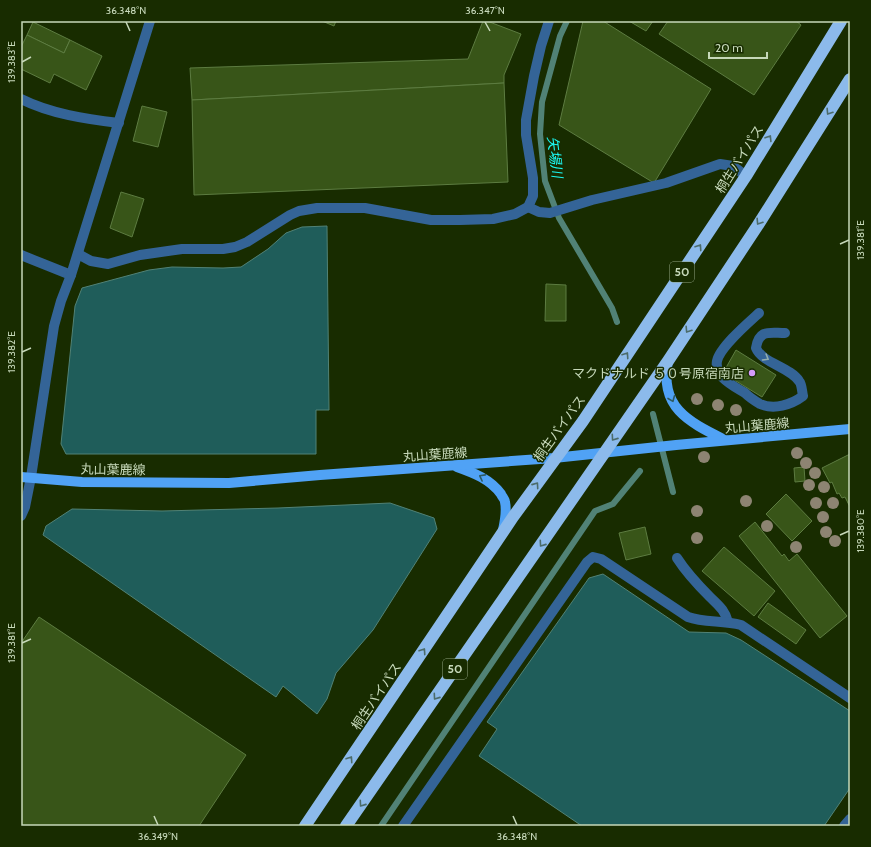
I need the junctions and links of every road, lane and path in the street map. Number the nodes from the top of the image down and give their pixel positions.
1 (150, 21) edge
2 (549, 21) edge
3 (841, 21) edge
4 (850, 79) edge
5 (21, 99) edge
6 (119, 123) junction
7 (746, 176) junction
8 (528, 208) junction
9 (78, 254) junction
10 (21, 255) edge
11 (71, 275) junction
12 (759, 313) dead end
13 (785, 333) dead end
14 (668, 361) junction
15 (850, 428) edge
16 (725, 440) junction
17 (603, 454) junction
18 (554, 458) junction
19 (454, 465) junction
20 (21, 477) edge
21 (32, 477) junction
22 (21, 516) edge
23 (502, 534) junction
24 (676, 558) dead end
25 (728, 622) junction
26 (850, 698) edge
27 (850, 819) edge
28 (305, 826) edge
29 (346, 826) edge
30 (403, 826) edge
31 (844, 826) edge

1 - 6 street
2 - 8 street
7 -> 3 highway, 桐生バイパス / 50
4 -> 14 highway, 50
5 - 6 street
6 - 9 street
7 - 8 street
18 -> 7 highway, 桐生バイパス / 50
8 - 9 street
9 - 11 street
10 - 11 street
11 - 21 street
13 -> 12 street
14 -> 16 main road
14 -> 17 highway, 50
15 - 16 main road, 丸山葉鹿線
16 - 17 main road, 丸山葉鹿線
17 - 18 main road, 丸山葉鹿線
17 -> 29 highway, 50
18 - 19 main road, 丸山葉鹿線
23 -> 18 highway, 桐生バイパス / 50
19 - 21 main road, 丸山葉鹿線
23 -> 19 main road
20 - 21 main road, 丸山葉鹿線
21 - 22 street
28 -> 23 highway, 桐生バイパス / 50
24 - 25 street
25 - 26 street
25 - 30 street
27 - 31 street

